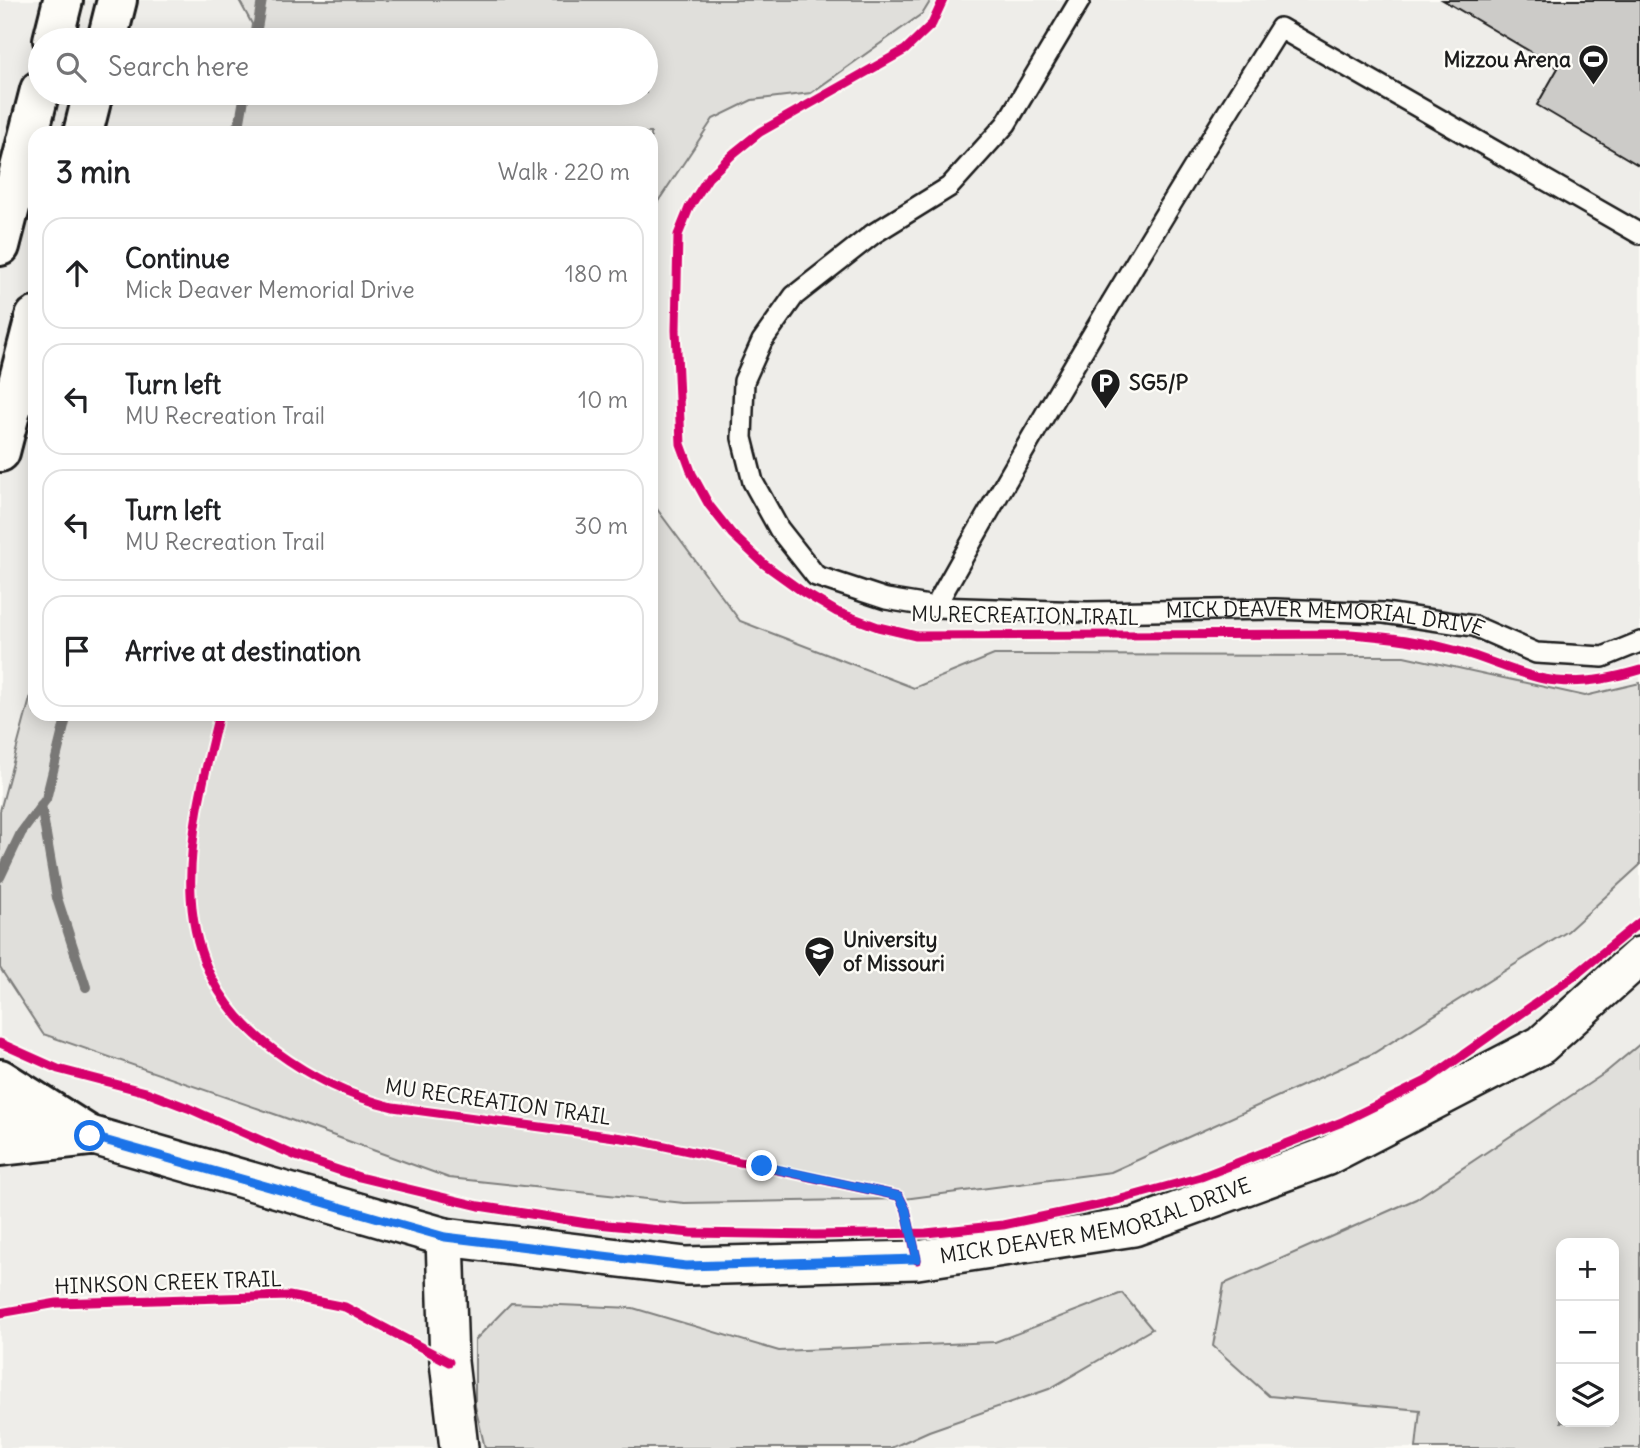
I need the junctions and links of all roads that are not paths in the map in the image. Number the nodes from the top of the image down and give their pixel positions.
1 (63, 0) edge
2 (117, 0) edge
3 (1080, 0) edge
4 (56, 28) edge
5 (110, 28) edge
6 (36, 105) edge
7 (90, 105) edge
8 (31, 126) edge
9 (85, 126) edge
10 (28, 137) edge
11 (1640, 234) edge
12 (0, 246) edge
13 (28, 344) edge
14 (0, 453) edge
15 (935, 607) junction
16 (1640, 642) edge
17 (1640, 956) edge
18 (0, 1079) edge
19 (0, 1109) edge
20 (90, 1136) junction
21 (0, 1146) edge
22 (445, 1237) junction
23 (459, 1448) edge

1 - 4 main road
2 - 5 main road
3 - 15 lane, MICK DEAVER MEMORIAL DRIVE
6 - 8 main road
7 - 9 main road
10 - 12 main road
11 - 15 lane
13 - 14 main road
15 - 16 lane, MICK DEAVER MEMORIAL DRIVE
17 - 22 street, MICK DEAVER MEMORIAL DRIVE
18 - 20 main road
19 - 20 street, MICK DEAVER MEMORIAL DRIVE
20 - 21 main road
20 - 22 street, MICK DEAVER MEMORIAL DRIVE
22 - 23 street

